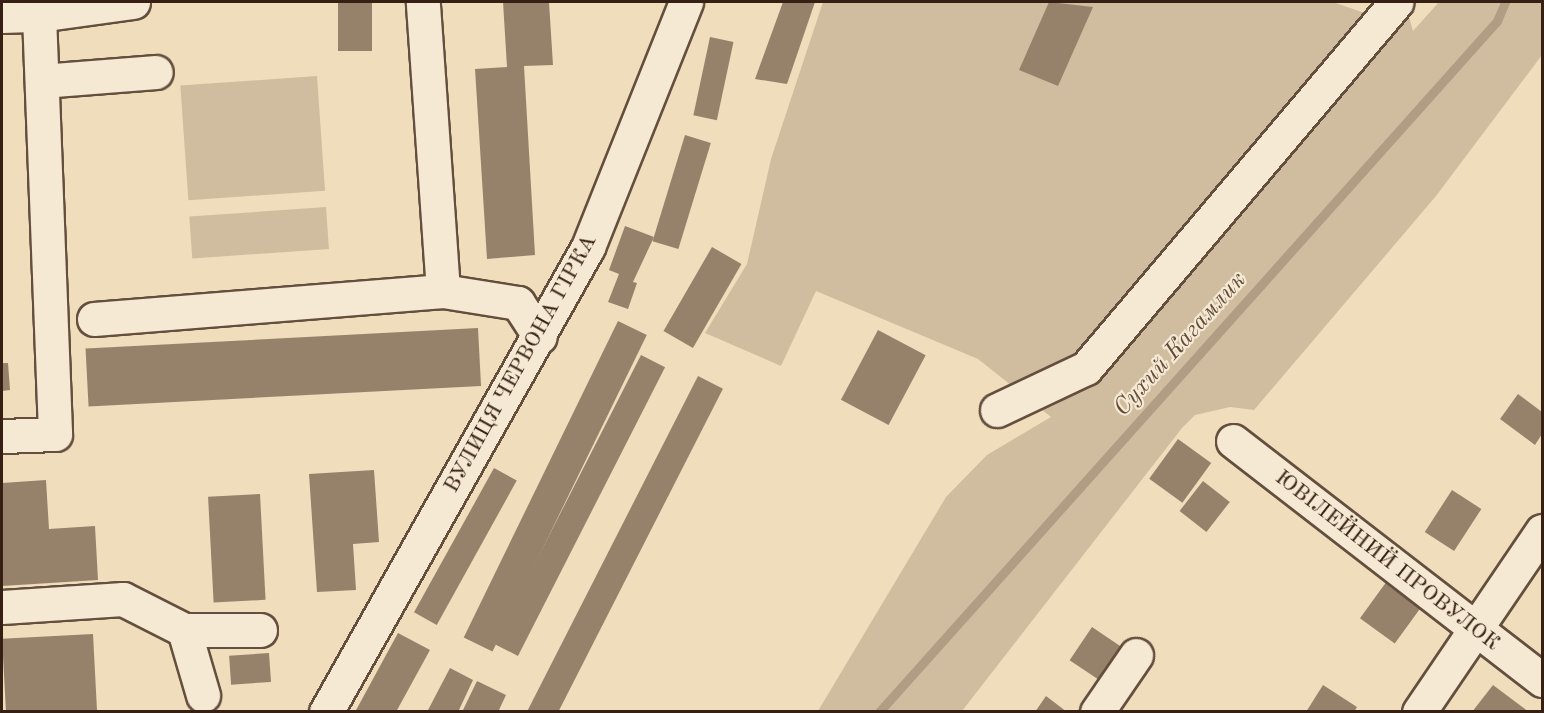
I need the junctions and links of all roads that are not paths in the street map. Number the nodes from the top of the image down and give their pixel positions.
1 (133, 2) edge
2 (423, 2) edge
3 (686, 2) edge
4 (1396, 2) edge
5 (39, 15) junction
6 (2, 16) edge
7 (156, 72) dead end
8 (42, 81) junction
9 (443, 291) junction
10 (94, 319) dead end
11 (540, 337) junction
12 (997, 410) dead end
13 (2, 435) edge
14 (1233, 441) dead end
15 (1542, 531) edge
16 (2, 607) edge
17 (184, 630) junction
18 (260, 630) dead end
19 (1474, 631) junction
20 (1136, 655) dead end
21 (1542, 680) edge
22 (203, 696) dead end
23 (326, 711) edge
24 (1097, 711) edge
25 (1419, 711) edge

1 - 5 street
2 - 9 street
3 - 11 street, ВУЛИЦЯ ЧЕРВОНА ГІРКА
4 - 12 street
5 - 6 street
5 - 8 street
7 - 8 street
8 - 13 street
9 - 10 street
9 - 11 street
11 - 23 street, ВУЛИЦЯ ЧЕРВОНА ГІРКА
14 - 19 street, ЮВІЛЕЙНИЙ ПРОВУЛОК
15 - 19 street
16 - 17 street
17 - 18 street
17 - 22 street
19 - 21 street, ЮВІЛЕЙНИЙ ПРОВУЛОК
19 - 25 street
20 - 24 street

